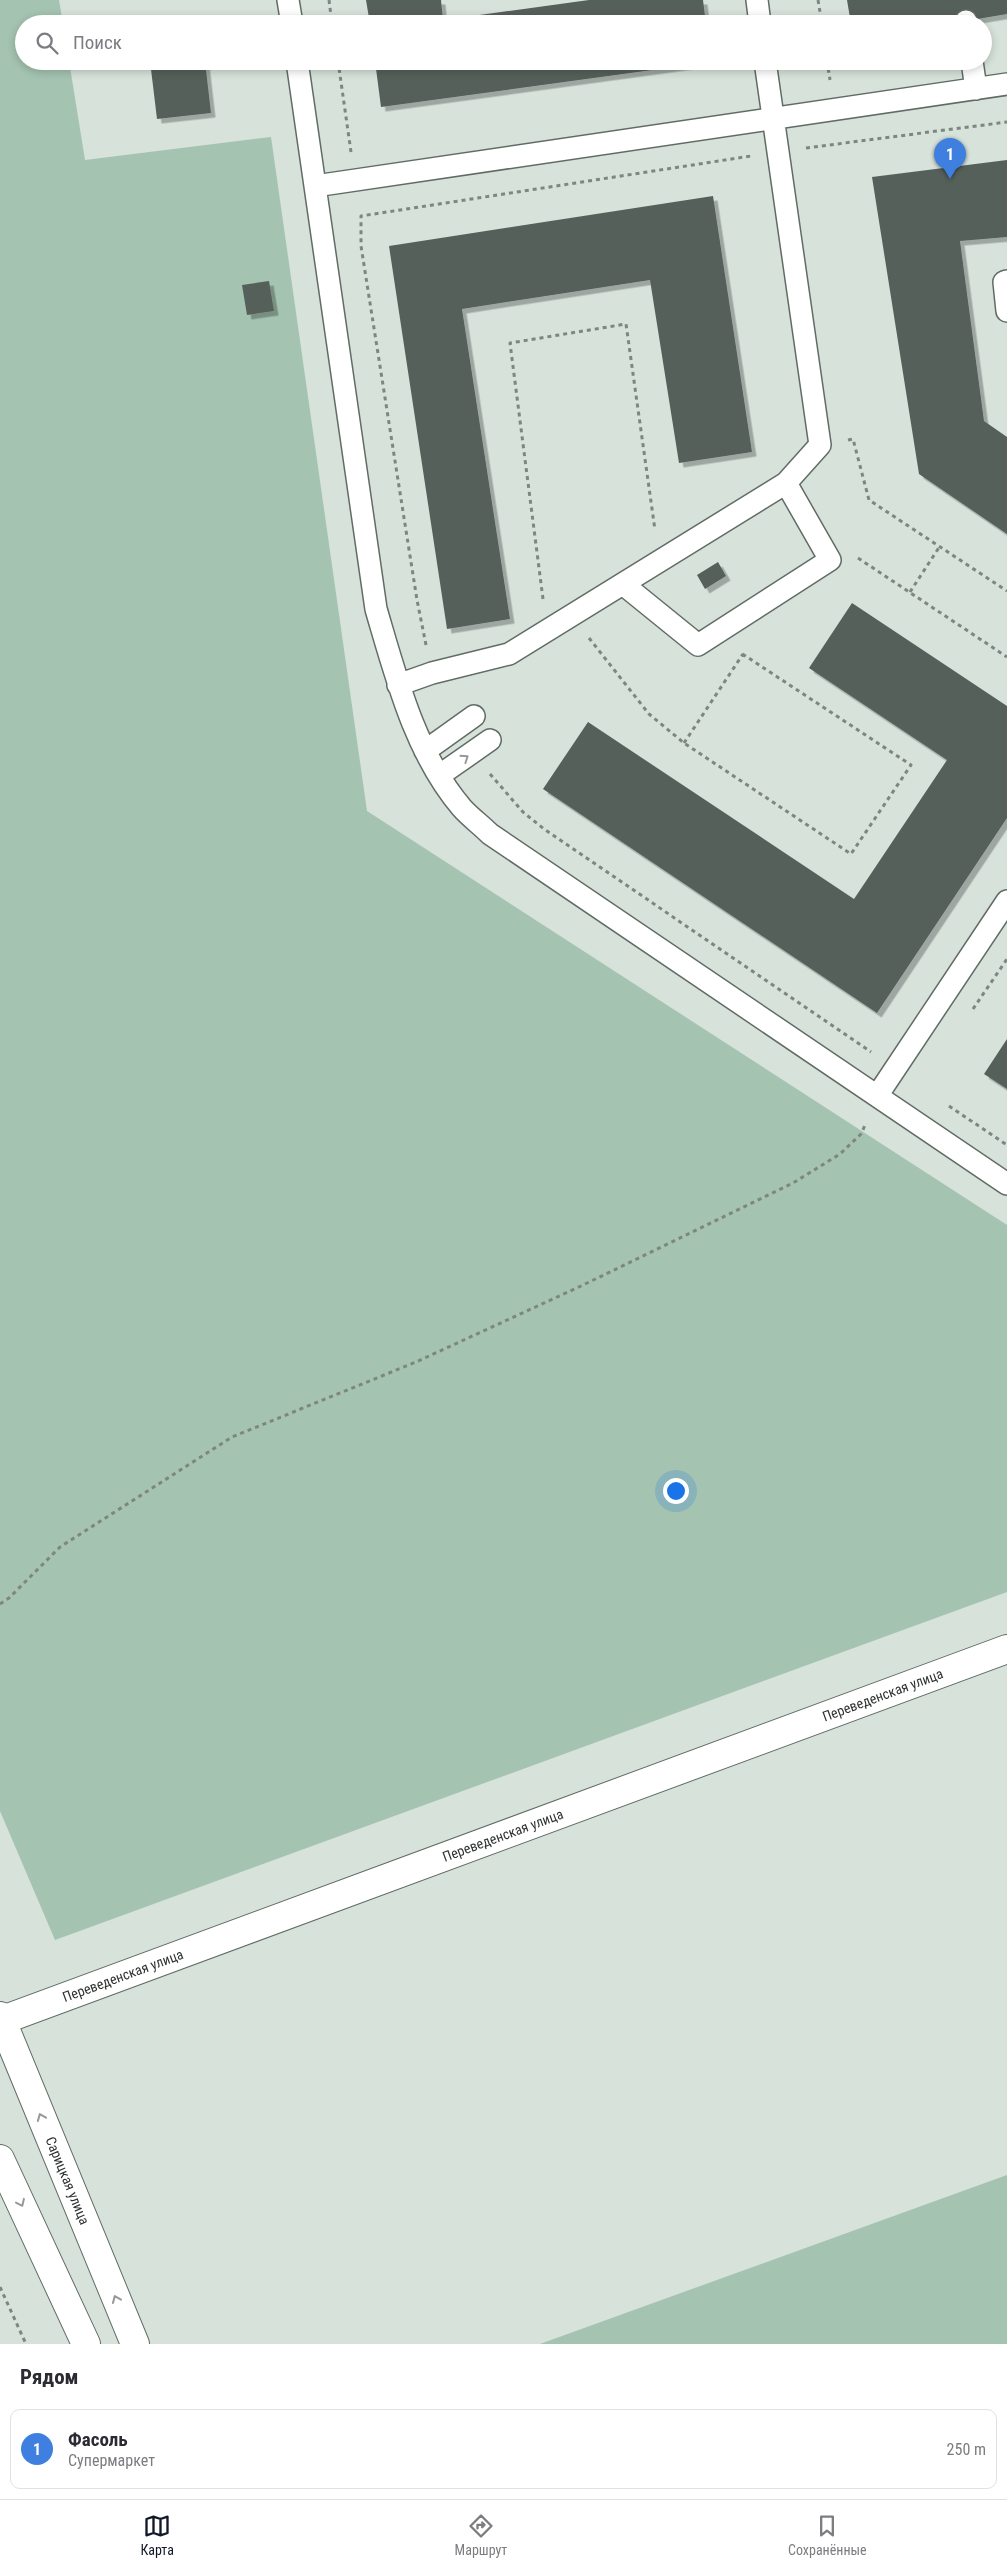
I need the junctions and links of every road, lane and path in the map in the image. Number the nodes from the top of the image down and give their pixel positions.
1 (288, 0) edge
2 (329, 0) edge
3 (757, 0) edge
4 (818, 0) edge
5 (290, 15) edge
6 (331, 15) edge
7 (759, 15) edge
8 (820, 15) edge
9 (298, 70) edge
10 (339, 70) edge
11 (767, 70) edge
12 (973, 70) edge
13 (1007, 84) edge
14 (976, 89) junction
15 (773, 118) junction
16 (1007, 122) edge
17 (778, 152) junction
18 (355, 181) junction
19 (315, 186) junction
20 (361, 216) junction
21 (1007, 281) edge
22 (1007, 311) edge
23 (820, 445) junction
24 (786, 483) junction
25 (940, 546) junction
26 (830, 560) junction
27 (659, 563) junction
28 (624, 585) junction
29 (1007, 591) edge
30 (910, 592) junction
31 (572, 616) junction
32 (721, 630) junction
33 (547, 632) junction
34 (743, 654) junction
35 (1007, 657) edge
36 (432, 673) junction
37 (398, 685) junction
38 (474, 716) dead end
39 (490, 740) dead end
40 (684, 742) junction
41 (425, 751) junction
42 (473, 753) junction
43 (440, 775) junction
44 (1007, 901) edge
45 (1007, 959) edge
46 (969, 1015) dead end
47 (872, 1053) dead end
48 (877, 1096) junction
49 (944, 1103) dead end
50 (1007, 1145) edge
51 (1007, 1184) edge
52 (0, 1604) edge
53 (1007, 1649) edge
54 (1, 2019) edge
55 (0, 2159) edge
56 (0, 2287) edge
57 (26, 2344) edge
58 (86, 2344) edge
59 (135, 2344) edge

1 - 5 lane
2 - 6 path
3 - 7 lane
4 - 8 path
9 - 19 lane
10 - 18 path
11 - 15 lane
12 - 14 lane
13 - 14 lane
14 - 15 lane
15 - 17 lane
15 - 18 lane
16 - 17 path
17 - 20 path
17 - 23 lane
18 - 19 lane
18 - 20 path
19 - 37 lane
20 - 36 path
21 - 22 lane
23 - 24 lane
23 - 25 path
24 - 26 lane
24 - 27 lane
25 - 29 path
25 - 30 path
26 - 30 path
26 - 32 lane
27 - 28 lane
27 - 33 path
28 - 31 lane
28 - 32 lane
30 - 35 path
31 - 33 lane
31 - 40 path
32 - 34 path
33 - 36 lane
34 - 40 path
34 - 40 path
36 - 37 lane
37 - 41 lane
38 - 41 lane
39 - 42 lane
41 - 43 lane
43 -> 42 lane
42 - 47 path
43 - 48 lane
44 - 48 lane
45 - 46 path
48 - 51 lane
48 - 52 path
49 - 50 path
53 - 54 street, Переведенская улица
59 -> 54 street, Сарицкая улица
55 -> 58 street
56 - 57 path

